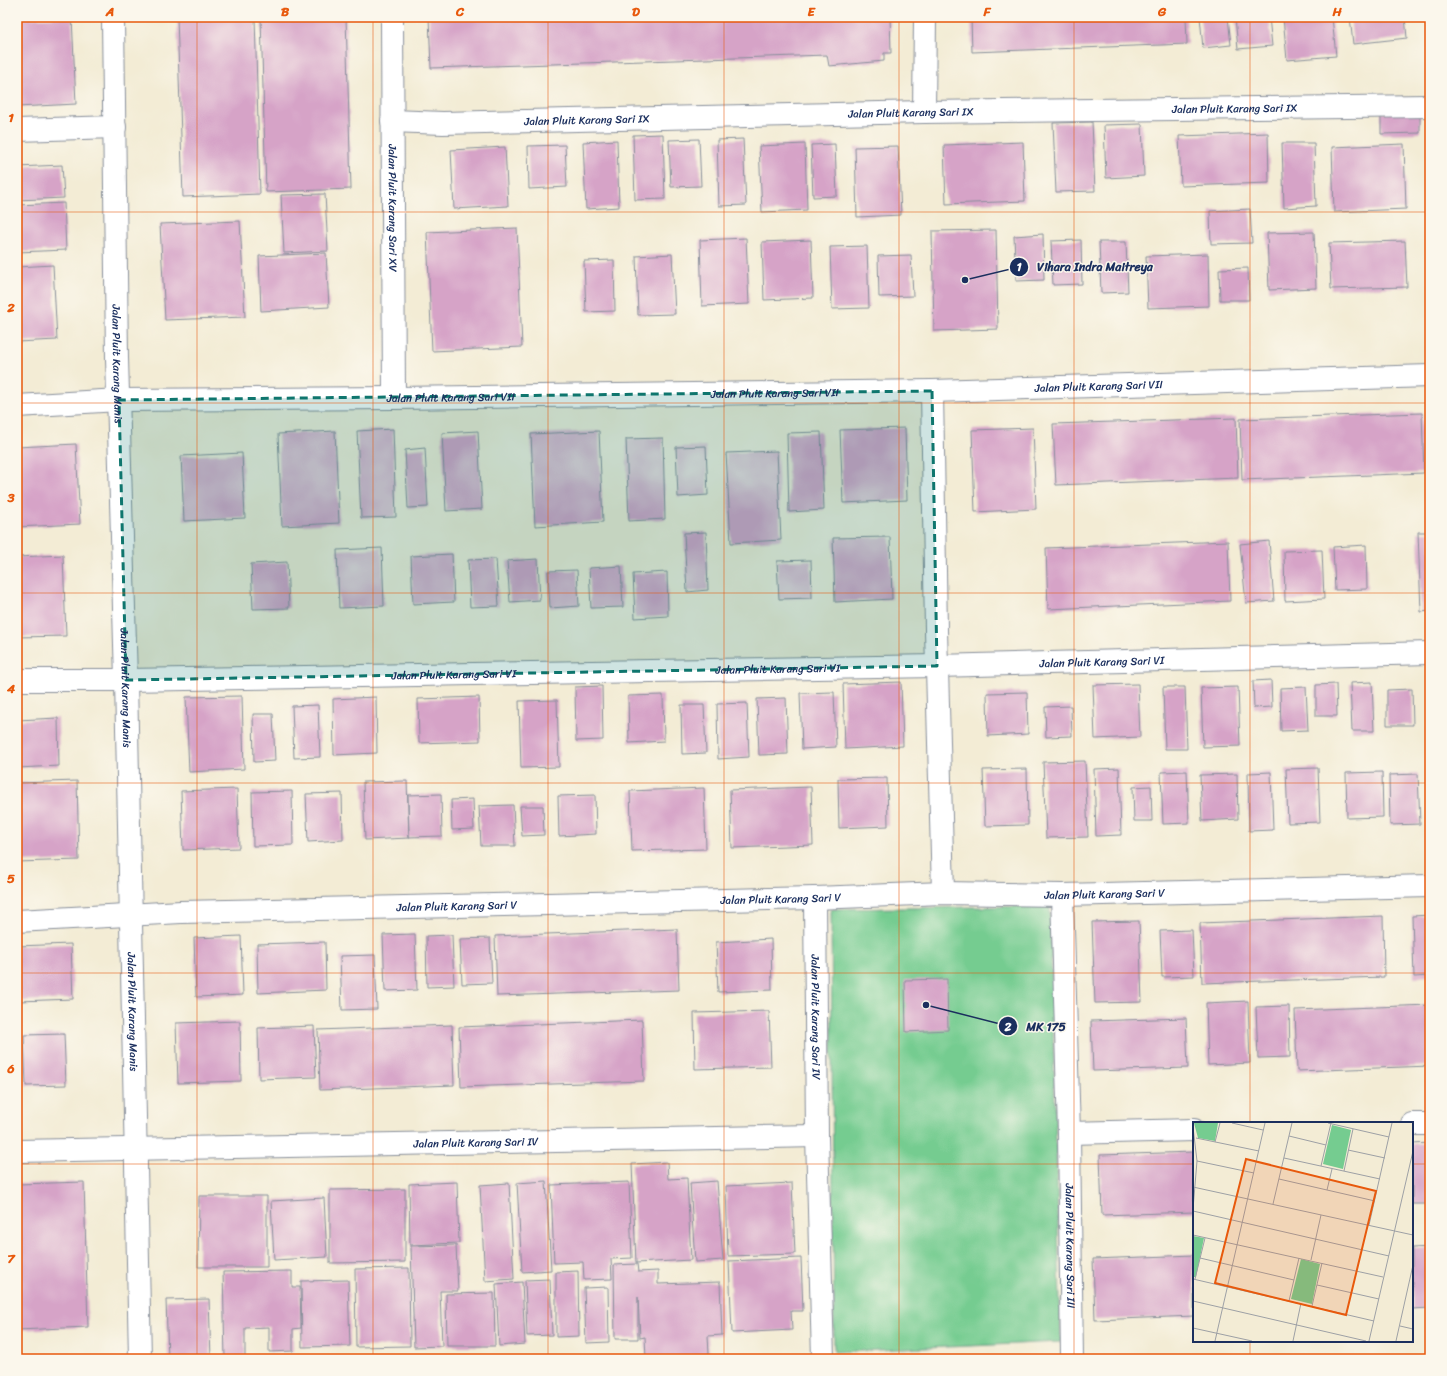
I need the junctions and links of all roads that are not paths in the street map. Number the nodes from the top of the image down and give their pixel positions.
1 (113, 17) edge
2 (392, 17) edge
3 (925, 17) edge
4 (1430, 106) edge
5 (924, 112) junction
6 (392, 121) junction
7 (116, 127) junction
8 (17, 130) edge
9 (1430, 376) edge
10 (932, 391) junction
11 (394, 398) junction
12 (119, 400) junction
13 (17, 406) edge
14 (1430, 653) edge
15 (938, 666) junction
16 (17, 680) edge
17 (126, 680) junction
18 (1430, 886) edge
19 (943, 893) junction
20 (1062, 895) junction
21 (815, 898) junction
22 (132, 915) junction
23 (17, 921) edge
24 (1413, 1124) edge
25 (1430, 1124) edge
26 (1193, 1130) edge
27 (1070, 1133) junction
28 (817, 1136) junction
29 (136, 1149) junction
30 (17, 1151) edge
31 (140, 1359) edge
32 (823, 1359) edge
33 (1072, 1359) edge

1 - 7 street, Jalan Pluit Karang Manis
2 - 6 street, Jalan Pluit Karang Sari XV
3 - 5 street
4 - 5 street, Jalan Pluit Karang Sari IX
5 - 6 street, Jalan Pluit Karang Sari IX
6 - 11 street, Jalan Pluit Karang Sari XV
7 - 8 street
7 - 12 street, Jalan Pluit Karang Manis
9 - 10 street, Jalan Pluit Karang Sari VII
10 - 11 street, Jalan Pluit Karang Sari VII
10 - 15 street
11 - 12 street, Jalan Pluit Karang Sari VII
12 - 13 street, Jalan Pluit Karang Sari VII
12 - 17 street, Jalan Pluit Karang Manis
14 - 15 street, Jalan Pluit Karang Sari VI
15 - 17 street, Jalan Pluit Karang Sari VI
15 - 19 street
16 - 17 street, Jalan Pluit Karang Sari VI
17 - 22 street, Jalan Pluit Karang Manis
18 - 20 street, Jalan Pluit Karang Sari V
19 - 20 street, Jalan Pluit Karang Sari V
19 - 21 street, Jalan Pluit Karang Sari V
20 - 27 street, Jalan Pluit Karang Sari III
21 - 22 street, Jalan Pluit Karang Sari V
21 - 28 street, Jalan Pluit Karang Sari IV
22 - 23 street, Jalan Pluit Karang Sari V
22 - 29 street, Jalan Pluit Karang Manis
24 - 25 street
26 - 27 street
27 - 33 street, Jalan Pluit Karang Sari III
28 - 29 street, Jalan Pluit Karang Sari IV
28 - 32 street, Jalan Pluit Karang Sari IV
29 - 30 street, Jalan Pluit Karang Sari IV
29 - 31 street, Jalan Pluit Karang Manis

